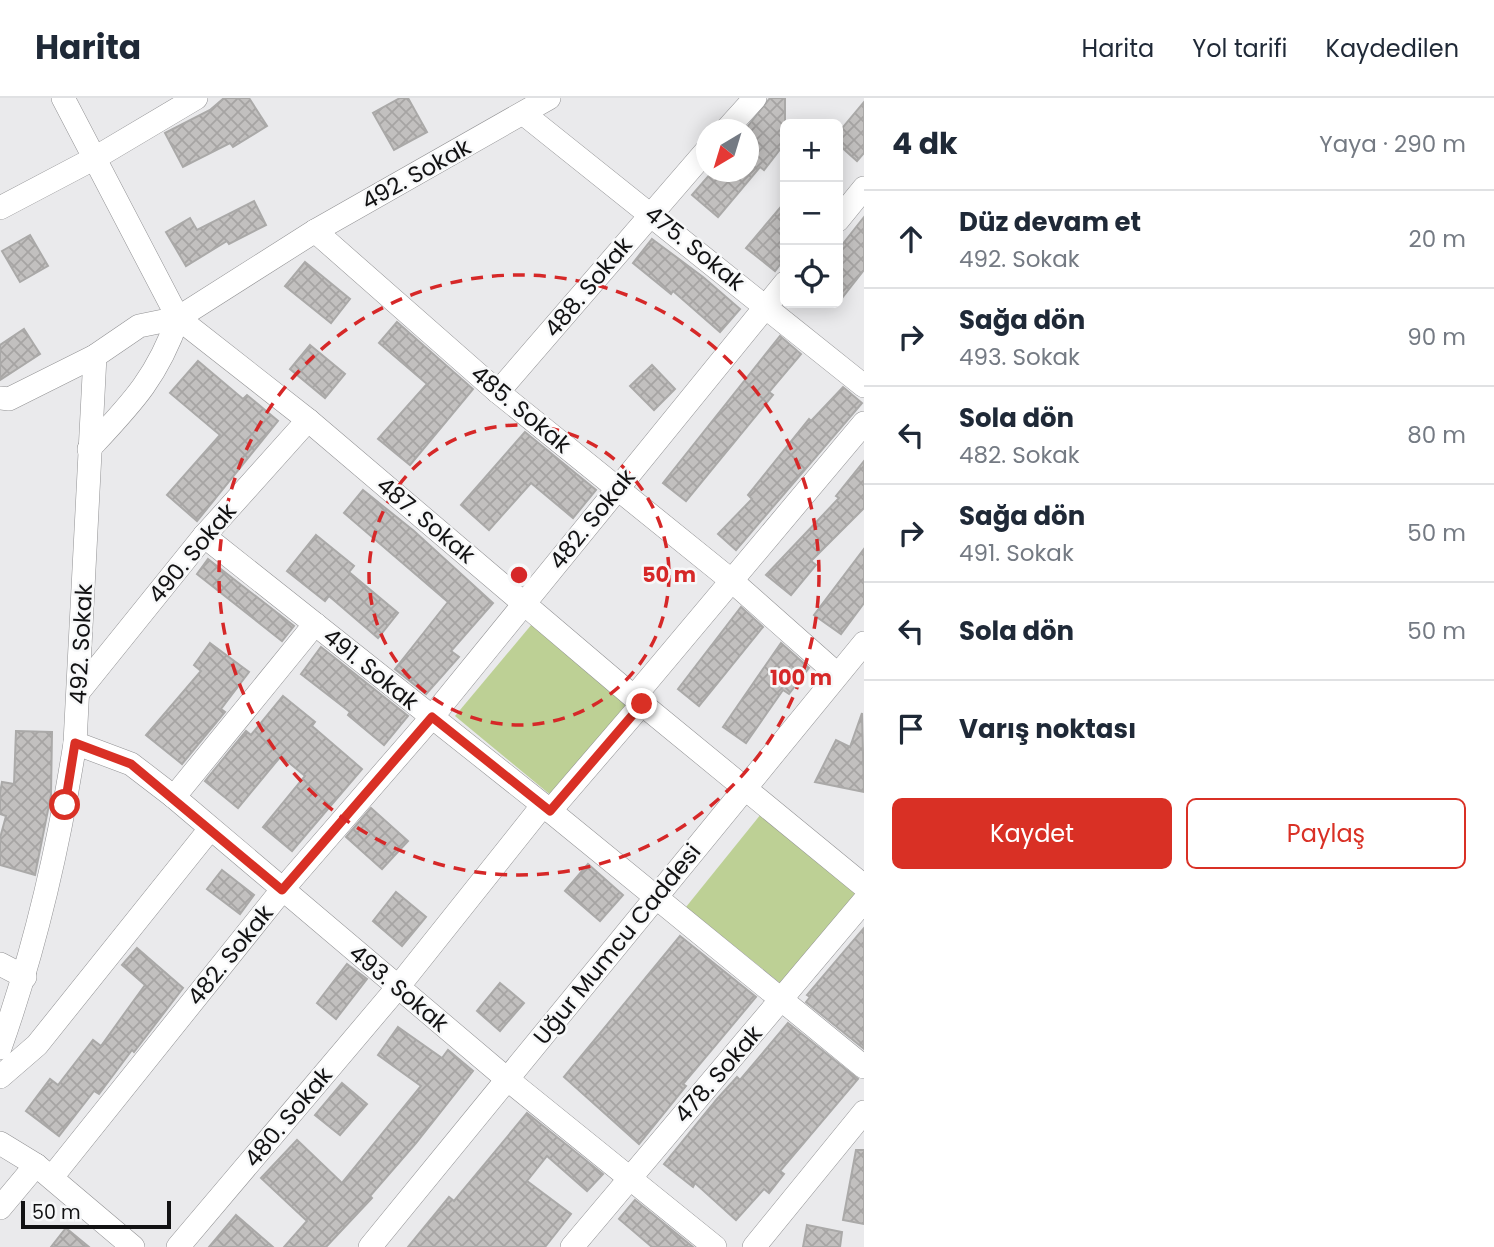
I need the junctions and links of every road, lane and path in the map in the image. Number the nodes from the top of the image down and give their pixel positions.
1 (196, 98) edge
2 (549, 98) edge
3 (755, 98) edge
4 (58, 99) edge
5 (524, 114) junction
6 (736, 119) edge
7 (95, 158) junction
8 (696, 162) edge
9 (864, 188) edge
10 (0, 208) edge
11 (651, 212) junction
12 (843, 214) edge
13 (315, 231) junction
14 (780, 289) edge
15 (767, 306) junction
16 (178, 318) junction
17 (94, 356) junction
18 (864, 386) edge
19 (498, 392) junction
20 (0, 398) edge
21 (308, 420) junction
22 (864, 423) edge
23 (89, 449) junction
24 (617, 489) junction
25 (204, 536) junction
26 (732, 581) junction
27 (523, 602) junction
28 (315, 624) junction
29 (864, 643) edge
30 (837, 674) junction
31 (80, 690) junction
32 (638, 701) junction
33 (432, 717) junction
34 (75, 743) junction
35 (743, 789) junction
36 (174, 797) junction
37 (546, 808) junction
38 (210, 828) junction
39 (864, 887) edge
40 (282, 890) junction
41 (655, 897) junction
42 (864, 901) edge
43 (0, 964) edge
44 (24, 976) junction
45 (398, 987) junction
46 (781, 1000) junction
47 (0, 1048) edge
48 (864, 1067) edge
49 (0, 1077) edge
50 (507, 1079) junction
51 (864, 1112) edge
52 (0, 1143) edge
53 (44, 1171) junction
54 (630, 1175) junction
55 (0, 1208) edge
56 (133, 1247) edge
57 (178, 1247) edge
58 (371, 1247) edge
59 (572, 1247) edge
60 (715, 1247) edge
61 (754, 1247) edge

1 - 7 street
2 - 5 street, 492. Sokak
3 - 6 street
4 - 7 street
5 - 11 street, 475. Sokak
5 - 13 street, 492. Sokak
7 - 10 street
7 - 16 street
8 - 11 street, 488. Sokak
9 - 12 street
11 - 15 street, 475. Sokak
11 - 19 street, 488. Sokak
13 - 16 street, 492. Sokak
13 - 19 street, 485. Sokak
14 - 15 street, 482. Sokak
15 - 18 street, 475. Sokak
15 - 24 street, 482. Sokak
16 - 17 street
16 - 21 street, 487. Sokak
16 - 23 street
17 - 20 street
17 - 23 street, 492. Sokak
19 - 24 street, 485. Sokak
21 - 25 street, 490. Sokak
21 - 27 street, 487. Sokak
22 - 26 street, 480. Sokak
23 - 31 street, 492. Sokak
24 - 26 street, 485. Sokak
24 - 27 street, 482. Sokak
25 - 28 street, 491. Sokak
25 - 31 street, 490. Sokak
26 - 30 street, 485. Sokak
26 - 32 street, 480. Sokak
27 - 32 street, 487. Sokak
27 - 33 street, 482. Sokak
28 - 33 street, 491. Sokak
28 - 36 street
29 - 30 street, Uğur Mumcu Caddesi
30 - 35 street, Uğur Mumcu Caddesi
31 - 34 street, 492. Sokak
32 - 35 street, 487. Sokak
32 - 37 street, 480. Sokak
33 - 37 street, 491. Sokak
33 - 40 street, 482. Sokak
34 - 36 street, 493. Sokak
34 - 44 street, 492. Sokak
35 - 39 street, 487. Sokak
35 - 41 street, Uğur Mumcu Caddesi
36 - 38 street, 493. Sokak
37 - 41 street, 491. Sokak
37 - 45 street, 480. Sokak
38 - 40 street, 493. Sokak
38 - 49 street
40 - 45 street, 493. Sokak
40 - 53 street, 482. Sokak
41 - 46 street, 491. Sokak
41 - 50 street, Uğur Mumcu Caddesi
42 - 46 street, 478. Sokak
43 - 44 street
44 - 47 street, 492. Sokak
45 - 50 street, 493. Sokak
45 - 57 street, 480. Sokak
46 - 48 street, 491. Sokak
46 - 54 street, 478. Sokak
50 - 54 street, 493. Sokak
50 - 58 street, Uğur Mumcu Caddesi
51 - 61 street
52 - 53 street
53 - 55 street, 482. Sokak
53 - 56 street
54 - 59 street, 478. Sokak
54 - 60 street, 493. Sokak

